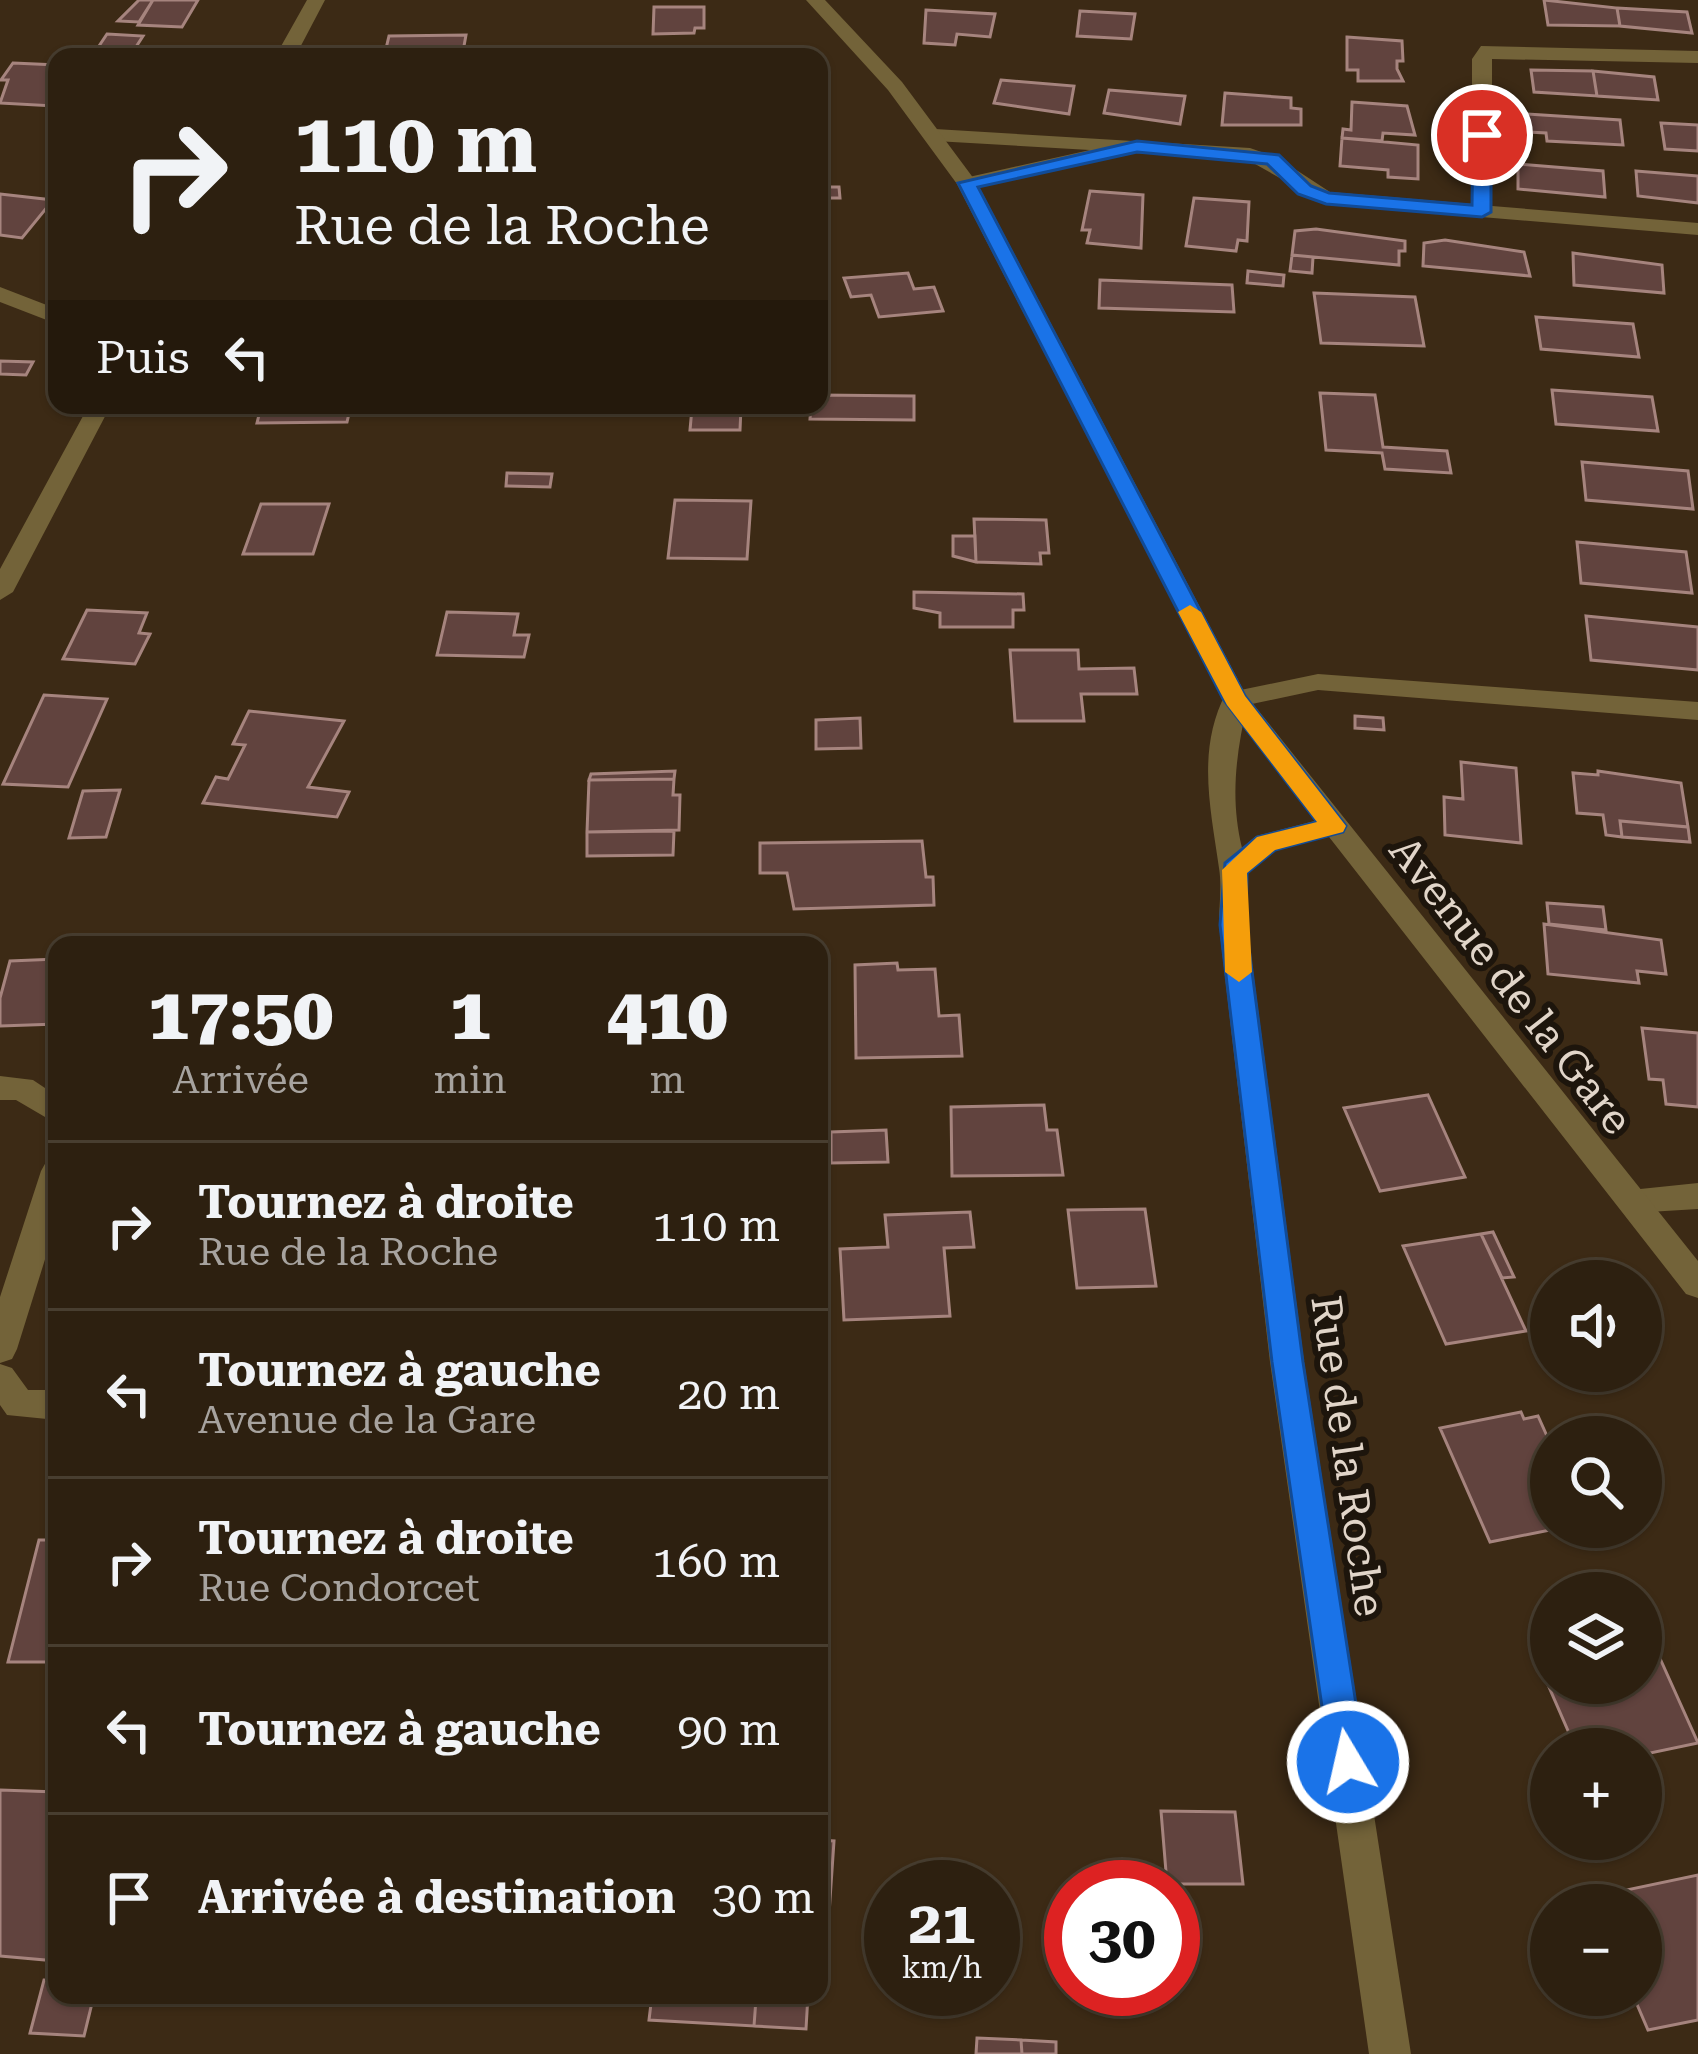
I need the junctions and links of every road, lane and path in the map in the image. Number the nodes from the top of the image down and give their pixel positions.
1 (316, 0) edge
2 (815, 0) edge
3 (290, 48) edge
4 (1698, 57) edge
5 (935, 135) junction
6 (1137, 147) junction
7 (967, 183) junction
8 (1482, 212) junction
9 (1698, 229) edge
10 (0, 294) edge
11 (48, 313) edge
12 (95, 414) edge
13 (0, 592) edge
14 (1235, 699) junction
15 (1698, 711) edge
16 (1334, 826) junction
17 (1234, 870) junction
18 (0, 1088) edge
19 (48, 1106) edge
20 (1698, 1196) edge
21 (48, 1199) edge
22 (1632, 1200) junction
23 (1698, 1285) edge
24 (0, 1349) edge
25 (0, 1378) edge
26 (48, 1406) edge
27 (1390, 2054) edge

1 - 3 street
2 - 5 street, Avenue de la Gare
4 - 8 street
5 - 6 street
5 - 7 street, Avenue de la Gare
6 - 7 street
6 - 8 street
7 - 14 street, Avenue de la Gare
8 - 9 street
10 - 11 street
12 - 13 street
14 - 15 street
14 - 16 street, Avenue de la Gare
14 - 17 street, Rue de la Roche
16 - 17 street
16 - 22 street, Avenue de la Gare
17 - 27 street, Rue de la Roche
18 - 19 street
20 - 22 street
21 - 24 street
22 - 23 street, Avenue de la Gare
25 - 26 street

